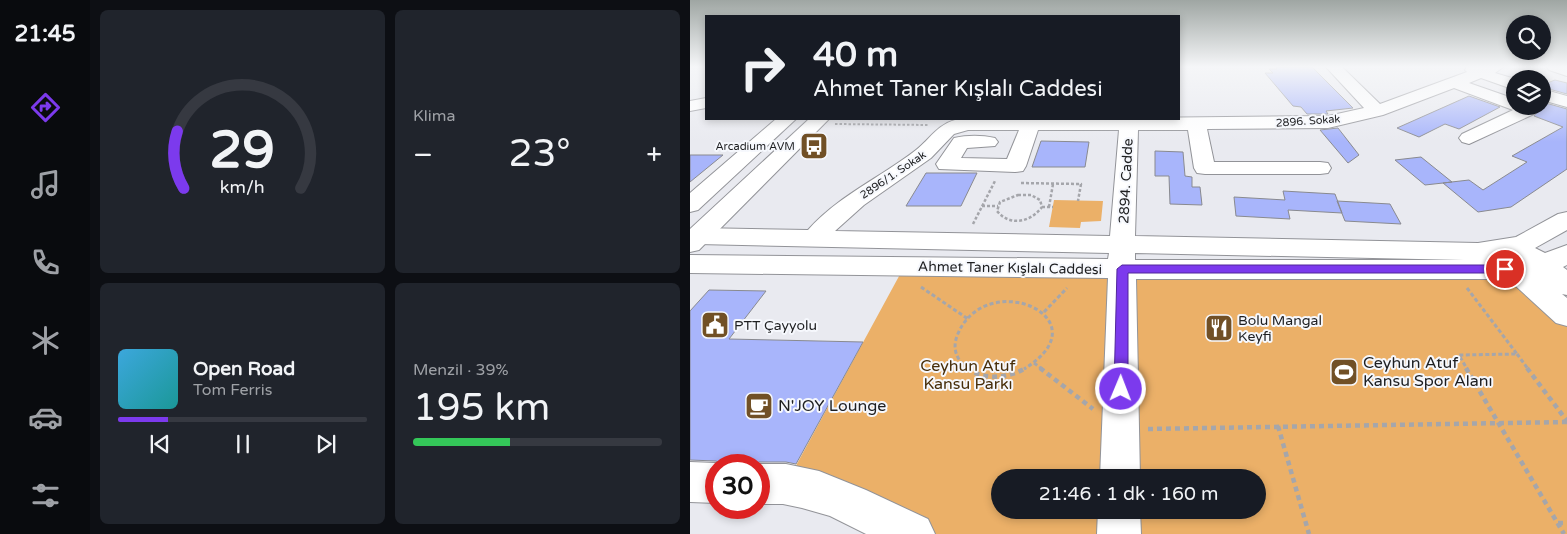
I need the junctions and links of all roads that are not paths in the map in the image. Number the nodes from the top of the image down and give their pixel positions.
1 (1358, 92) edge
2 (1426, 92) edge
3 (1478, 92) edge
4 (1551, 97) edge
5 (1506, 102) edge
6 (1567, 102) edge
7 (705, 103) edge
8 (690, 106) edge
9 (1377, 111) junction
10 (1517, 115) edge
11 (786, 120) edge
12 (817, 122) edge
13 (1081, 122) edge
14 (1129, 122) edge
15 (1196, 124) junction
16 (1028, 133) junction
17 (1469, 138) dead end
18 (1320, 168) dead end
19 (690, 205) edge
20 (1567, 219) edge
21 (814, 239) junction
22 (694, 240) edge
23 (1122, 256) junction
24 (1507, 256) junction
25 (1555, 259) edge
26 (690, 264) edge
27 (1567, 284) edge
28 (1567, 315) edge
29 (1120, 469) edge
30 (690, 482) edge
31 (705, 483) edge
32 (770, 484) edge
33 (1119, 519) edge
34 (913, 534) edge
35 (1119, 534) edge

1 - 9 street
2 - 9 street, 2896. Sokak
3 - 5 street
4 - 6 street
7 - 8 street
9 - 15 street, 2896. Sokak
10 - 17 street
11 - 19 street
12 - 22 street
13 - 14 street
13 - 16 street
14 - 15 street, 2896. Sokak
14 - 23 street, 2894. Cadde
15 - 18 street
16 - 16 street
16 - 21 street, 2896/1. Sokak
20 - 24 street, Ahmet Taner Kışlalı Caddesi
21 - 22 street, Ahmet Taner Kışlalı Caddesi
21 - 23 street, Ahmet Taner Kışlalı Caddesi
23 - 24 street, Ahmet Taner Kışlalı Caddesi
23 - 24 street, Ahmet Taner Kışlalı Caddesi
23 - 26 street, Ahmet Taner Kışlalı Caddesi
23 - 29 street, 2894. Cadde
24 - 25 street, Ahmet Taner Kışlalı Caddesi
24 - 28 street
25 - 27 street
30 - 31 street
32 - 34 street
33 - 35 street

